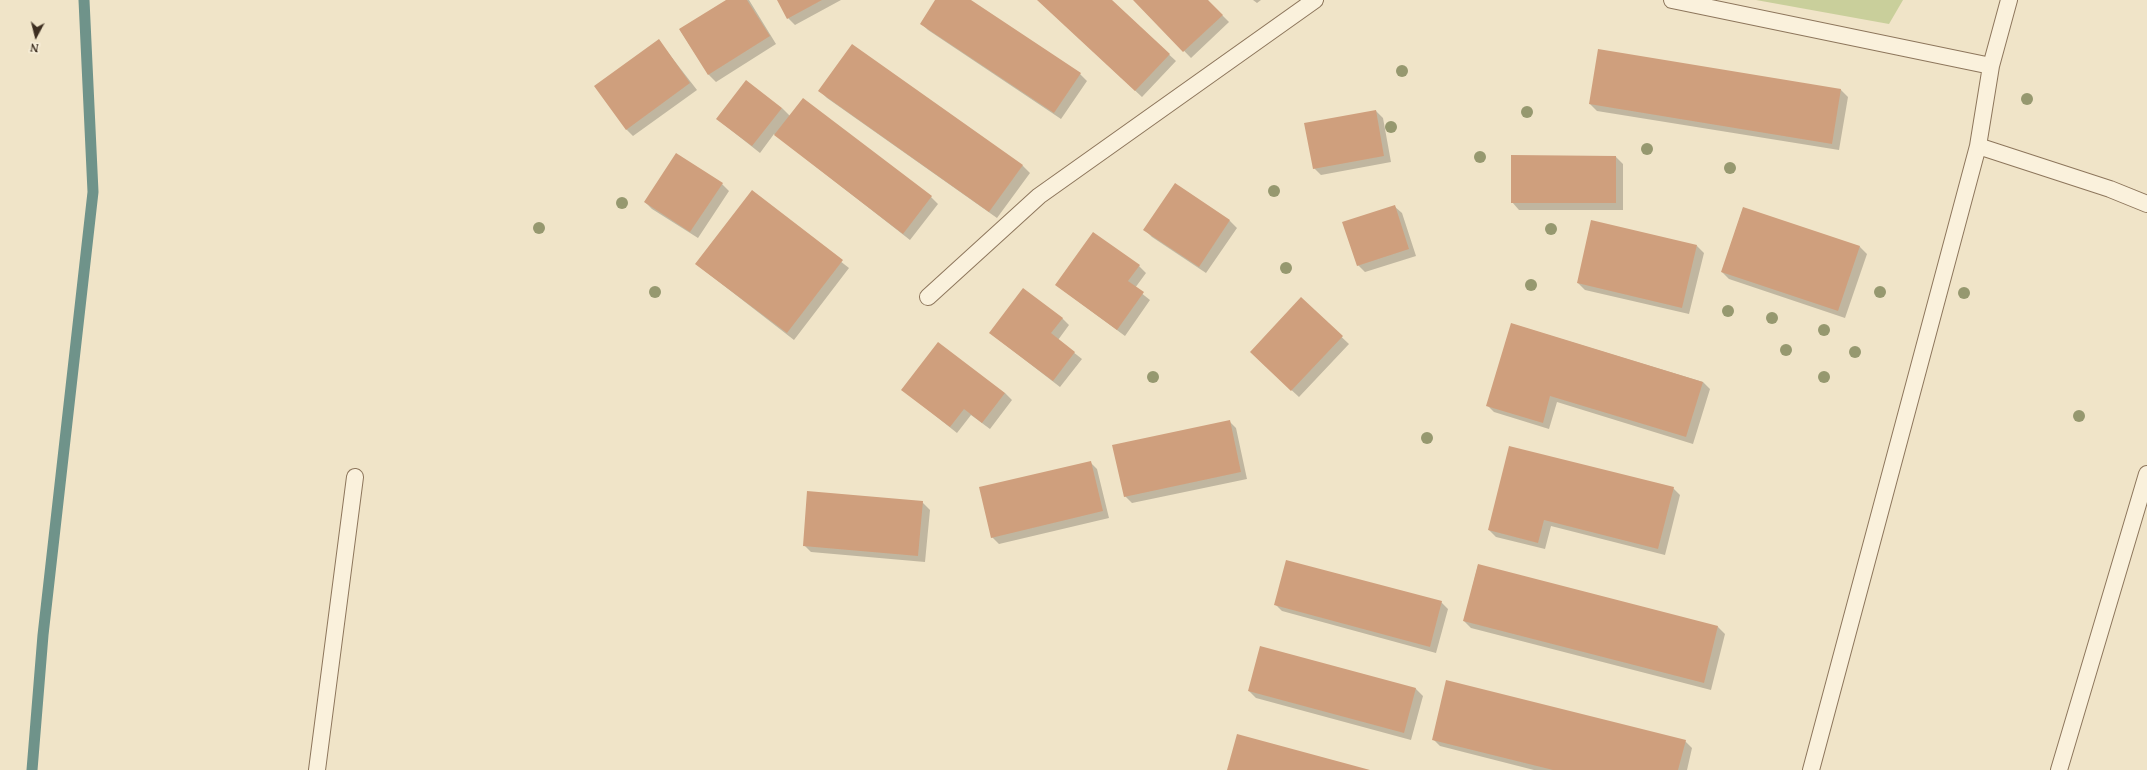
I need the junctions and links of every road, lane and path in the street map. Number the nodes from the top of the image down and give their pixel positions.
1 (1315, 0) edge
2 (1672, 0) edge
3 (2009, 0) edge
4 (1991, 66) junction
5 (1978, 146) junction
6 (2147, 204) edge
7 (928, 297) dead end
8 (2147, 474) edge
9 (355, 477) dead end
10 (316, 770) edge
11 (1811, 770) edge
12 (2059, 770) edge

1 - 7 lane
2 - 4 lane
3 - 4 lane
4 - 5 lane
5 - 6 lane
5 - 11 lane
8 - 12 lane
9 - 10 lane

